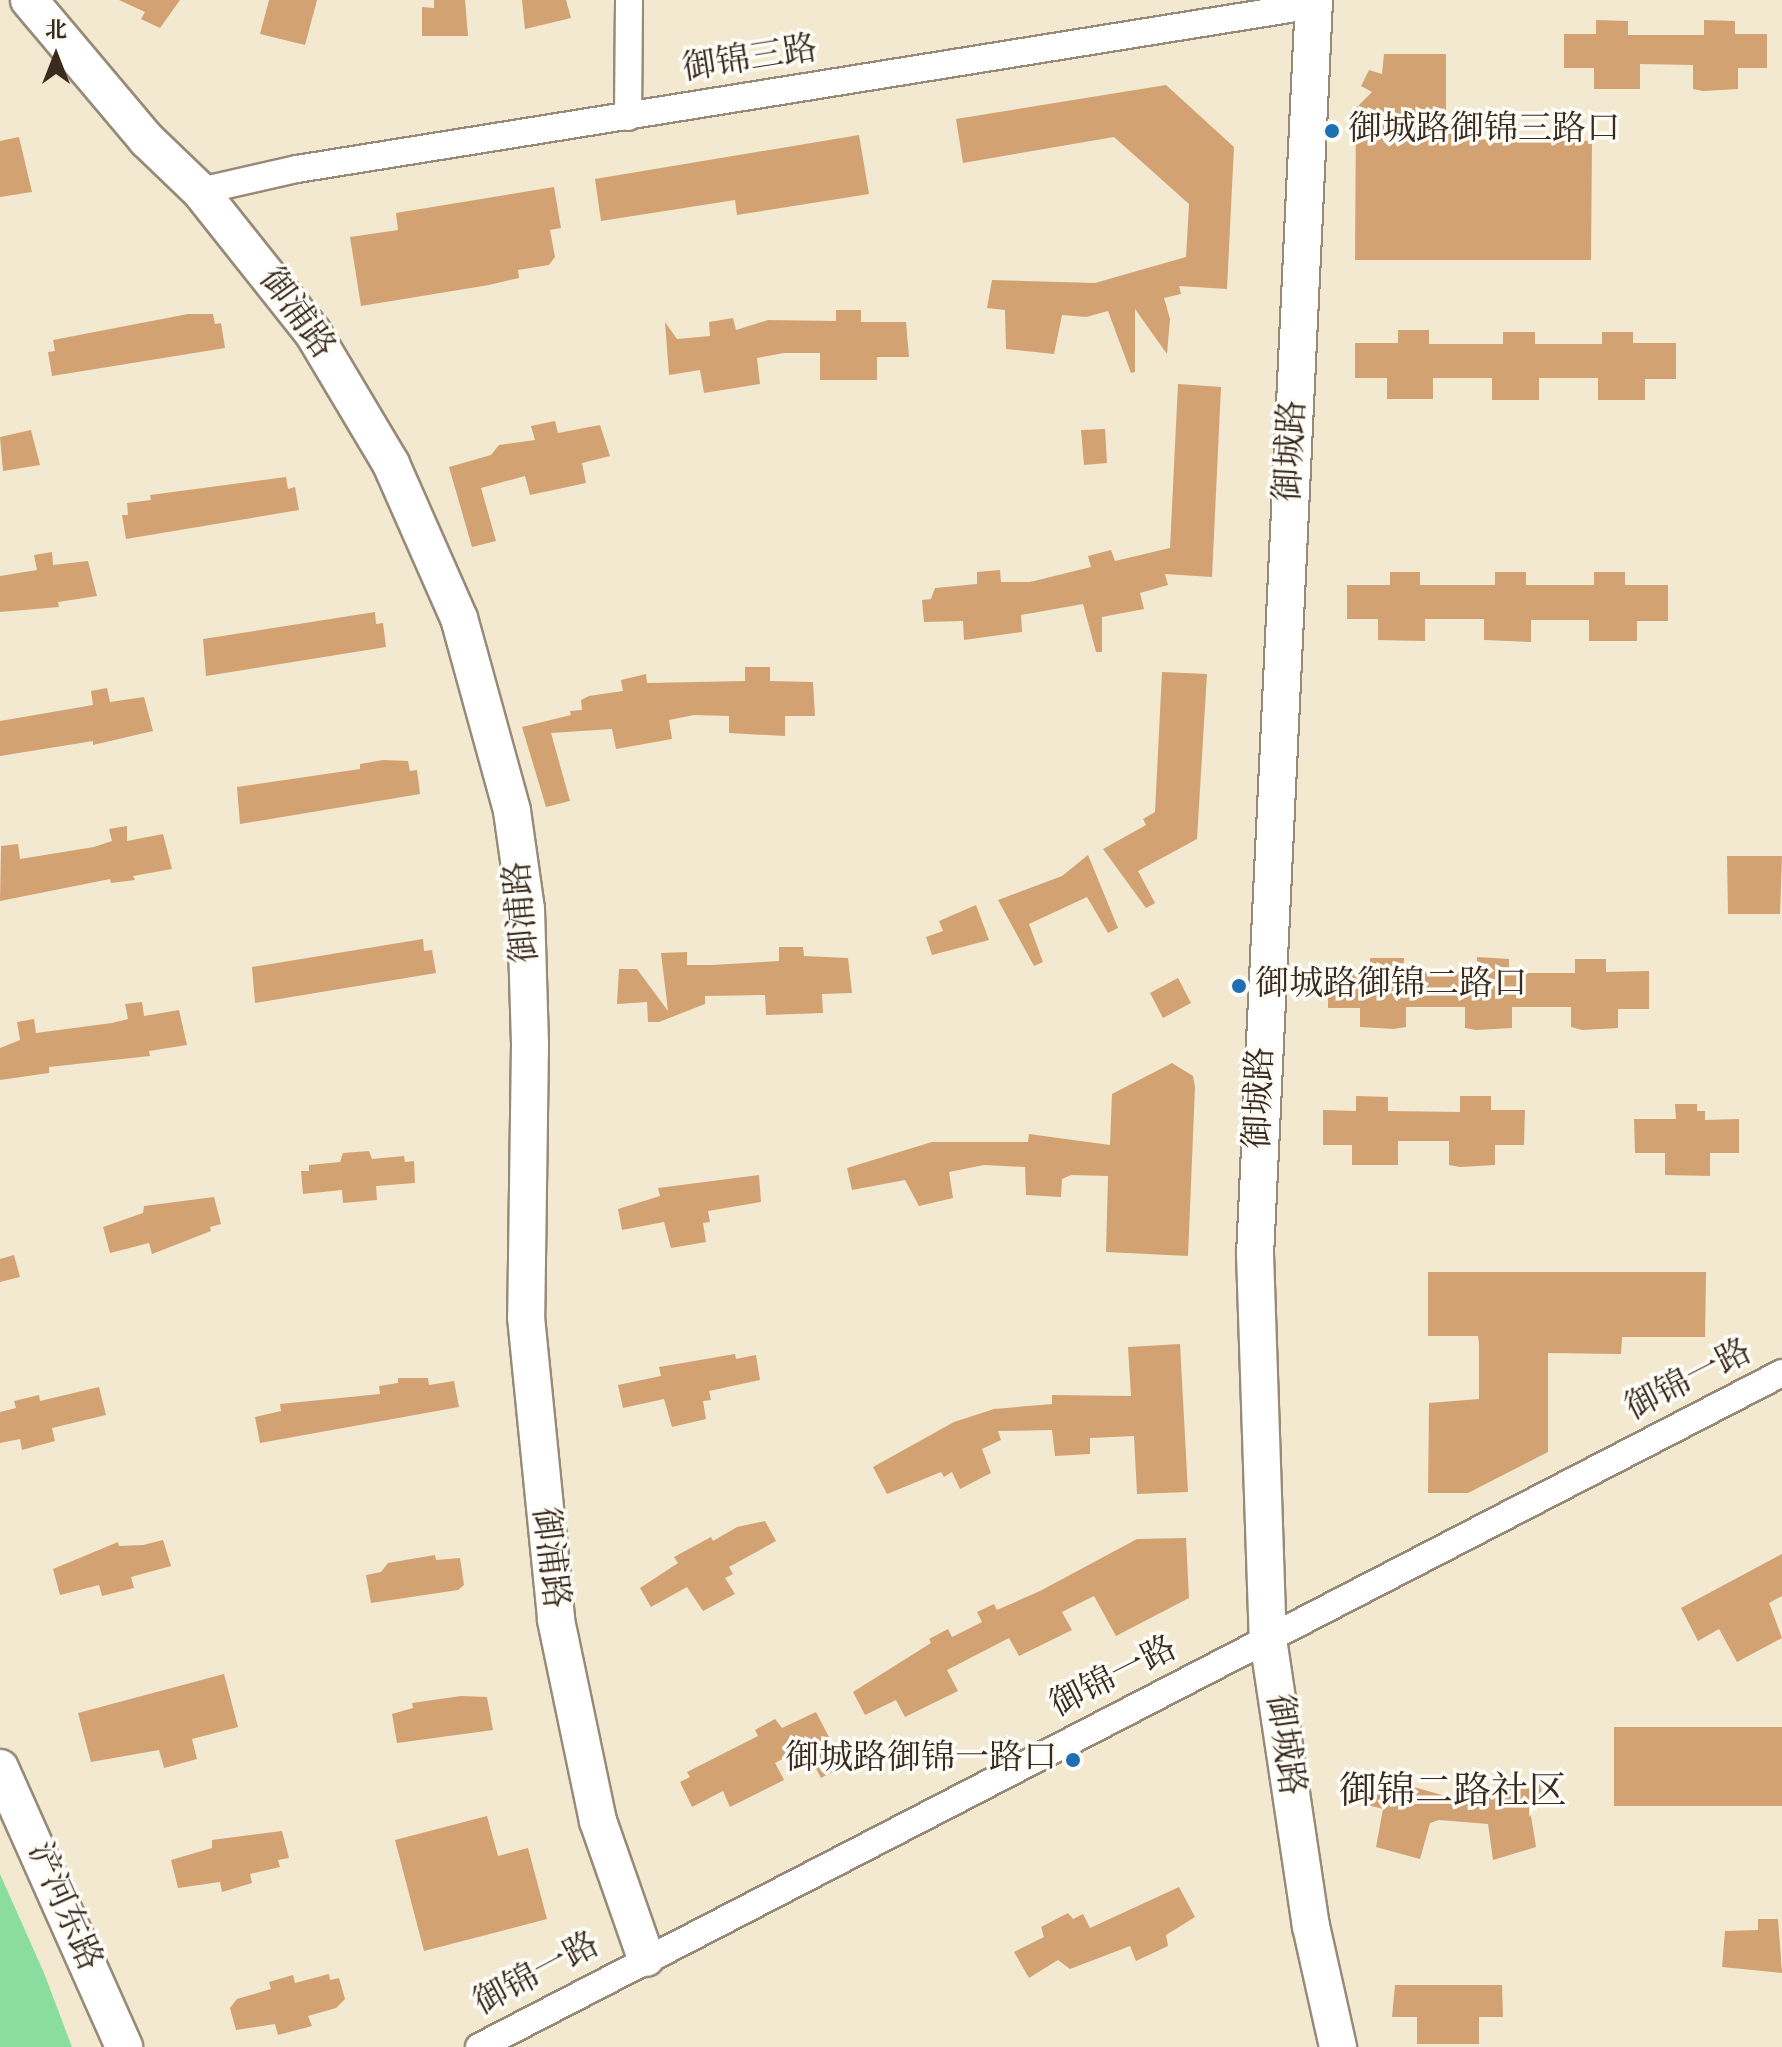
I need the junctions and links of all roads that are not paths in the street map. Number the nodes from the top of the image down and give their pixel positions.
1 (29, 0) edge
2 (629, 0) edge
3 (1314, 3) edge
4 (628, 117) junction
5 (200, 191) junction
6 (1782, 1373) edge
7 (1268, 1639) junction
8 (0, 1768) edge
9 (0, 1816) edge
10 (646, 1958) junction
11 (102, 2047) edge
12 (124, 2047) edge
13 (479, 2047) edge
14 (1338, 2047) edge

1 - 5 street, 御浦路
2 - 4 street
3 - 4 street, 御锦三路
3 - 7 street, 御城路
4 - 5 street, 御锦三路
5 - 10 street, 御浦路
6 - 7 street, 御锦一路
7 - 10 street, 御锦一路
7 - 14 street, 御城路
8 - 12 street, 浐河东路
9 - 11 street, 浐河东路
10 - 13 street, 御锦一路

